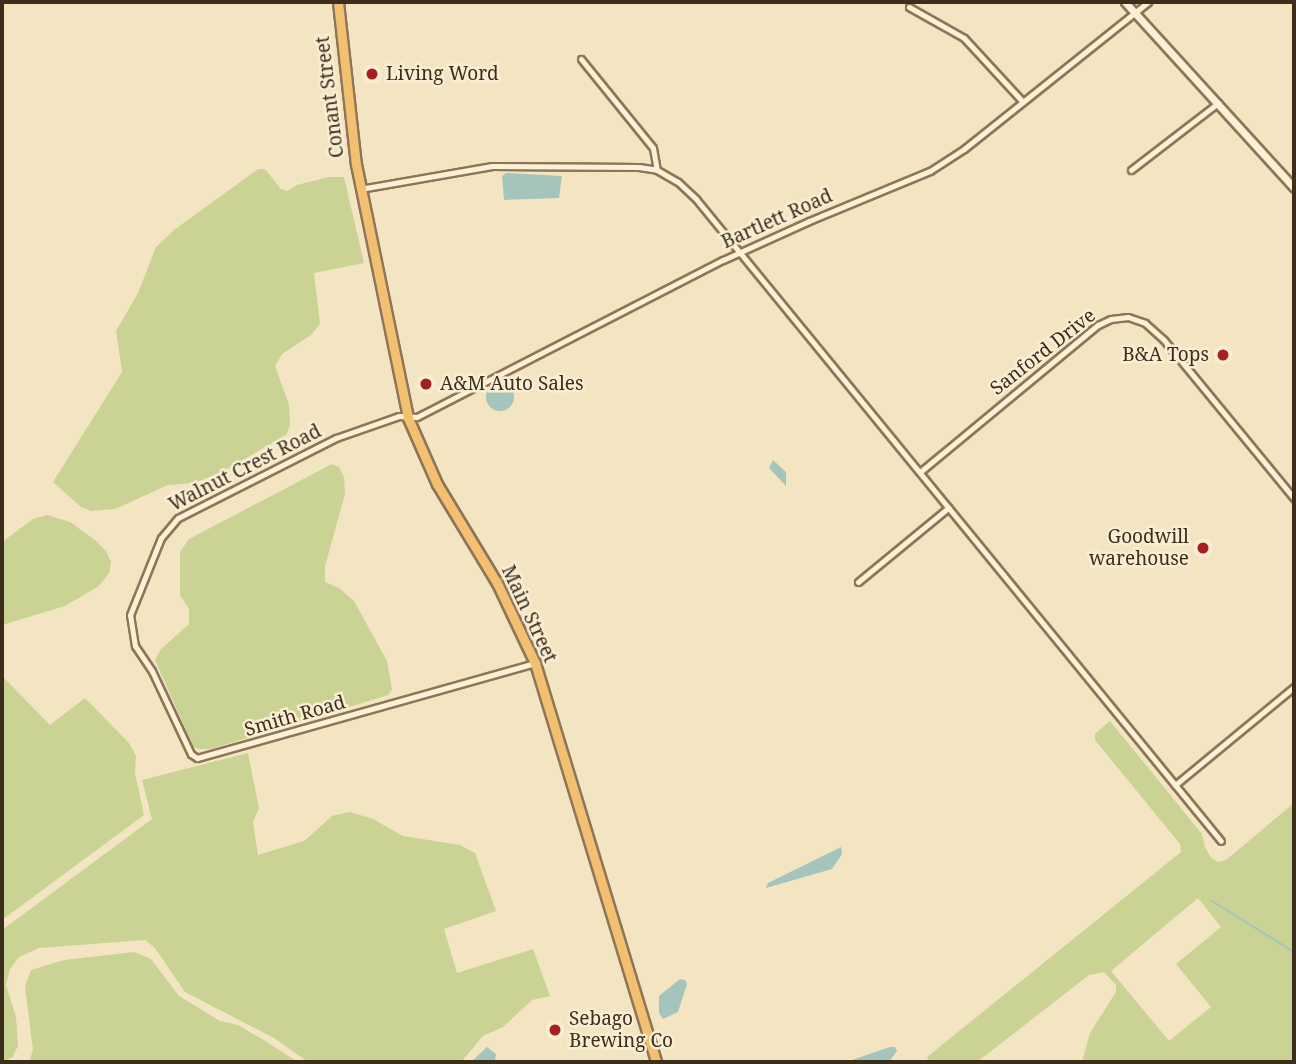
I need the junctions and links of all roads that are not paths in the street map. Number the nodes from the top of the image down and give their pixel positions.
1 (338, 2) edge
2 (1125, 2) edge
3 (1148, 2) edge
4 (909, 7) dead end
5 (1135, 12) junction
6 (581, 59) dead end
7 (1023, 102) junction
8 (1218, 103) junction
9 (657, 170) junction
10 (1131, 170) dead end
11 (360, 188) junction
12 (1294, 188) edge
13 (739, 252) junction
14 (408, 418) junction
15 (920, 472) junction
16 (1294, 498) edge
17 (948, 508) junction
18 (858, 582) dead end
19 (131, 636) joint
20 (535, 663) junction
21 (1294, 687) edge
22 (1175, 785) junction
23 (1221, 841) dead end
24 (656, 1062) edge

1 - 11 highway, Conant Street
2 - 5 street
3 - 5 street, Bartlett Road
4 - 7 street
5 - 7 street, Bartlett Road
5 - 8 street
6 - 9 street
7 - 13 street, Bartlett Road
8 - 10 street
8 - 12 street
9 - 11 street
9 - 13 street
11 - 14 highway, Main Street
13 - 14 street, Bartlett Road
13 - 15 street
14 - 19 street, Walnut Crest Road
14 - 20 highway, Main Street
15 - 16 street, Sanford Drive
15 - 17 street
17 - 18 street
17 - 22 street
19 - 20 street, Smith Road
20 - 24 highway, Main Street
21 - 22 street
22 - 23 street

